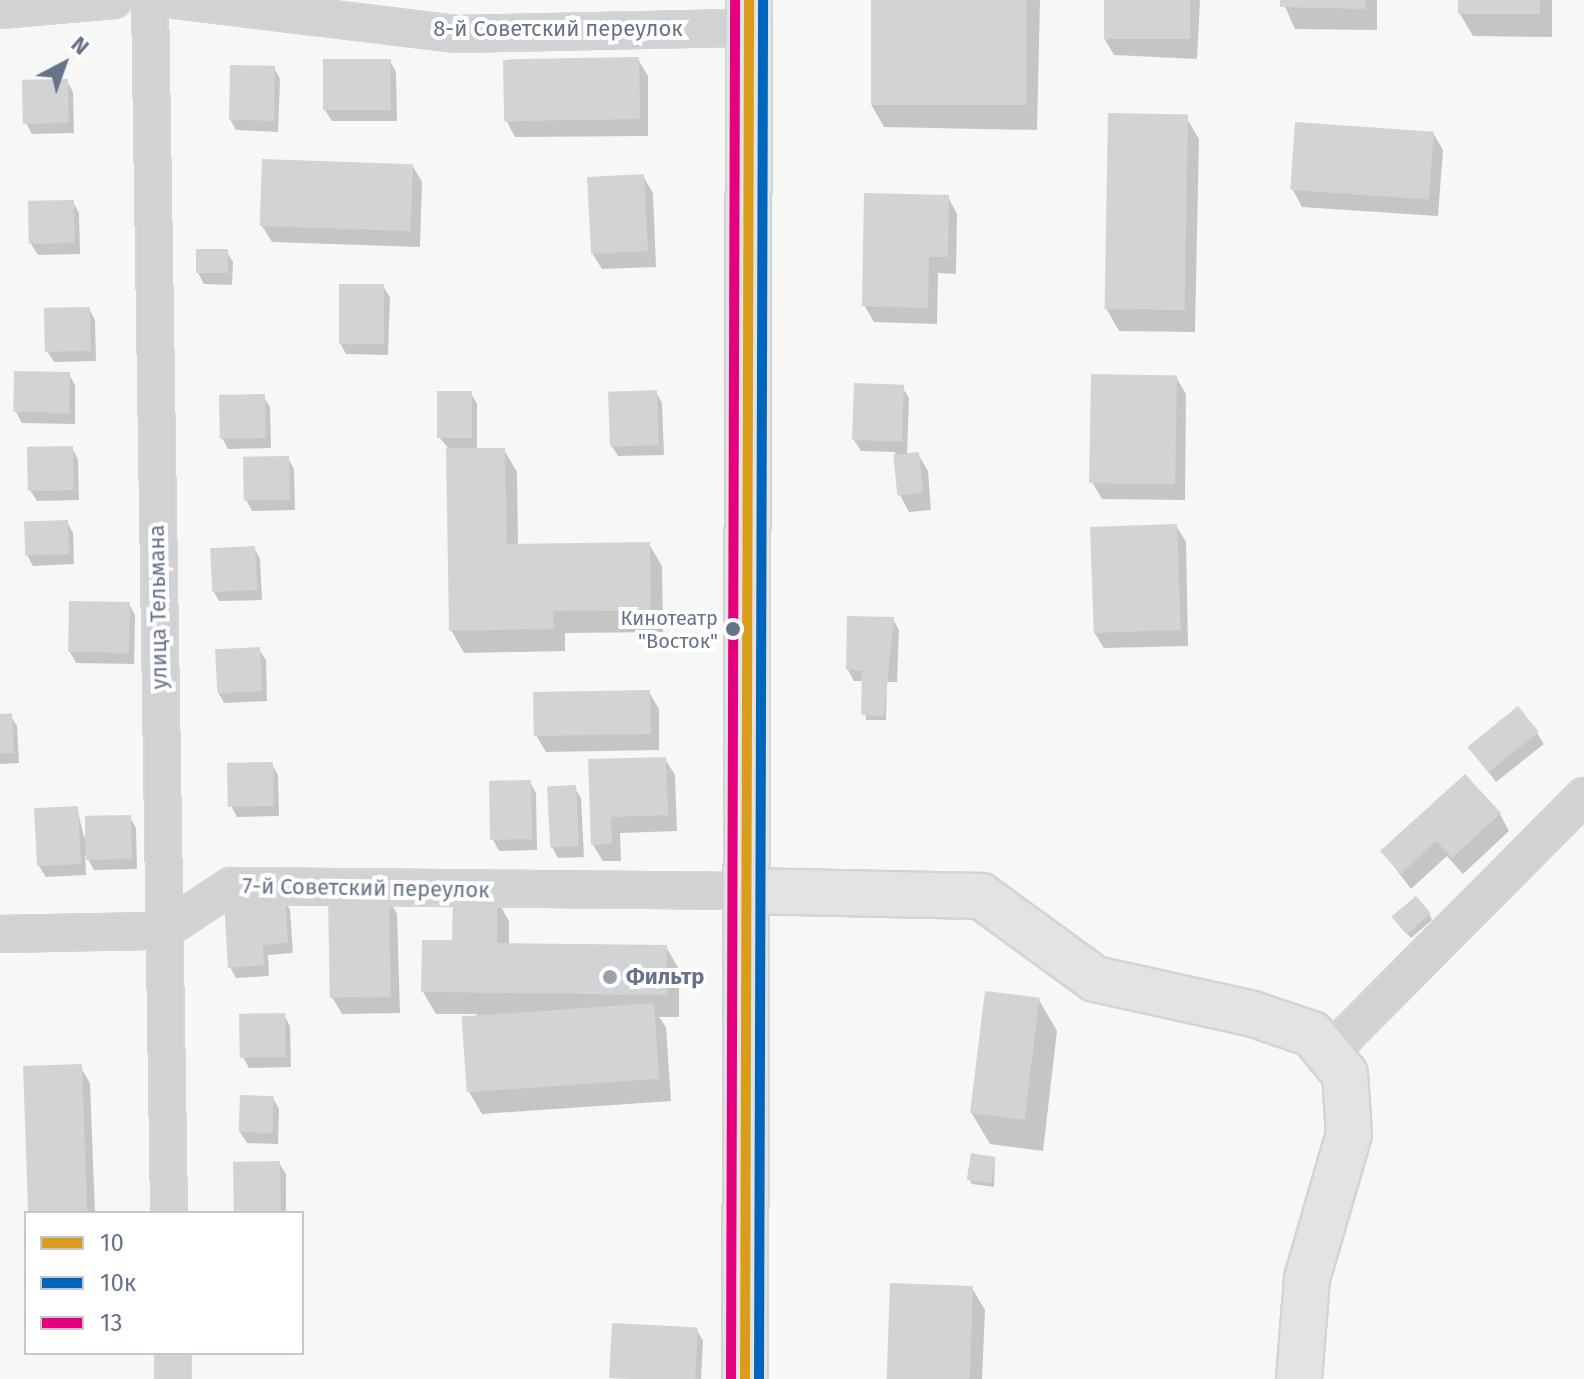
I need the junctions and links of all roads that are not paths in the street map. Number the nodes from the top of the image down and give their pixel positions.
1 (114, 0) edge
2 (150, 0) edge
3 (176, 0) edge
4 (0, 10) edge
5 (749, 14) edge
6 (1584, 796) edge
7 (746, 891) junction
8 (163, 931) junction
9 (0, 934) edge
10 (1329, 1053) junction
11 (169, 1211) edge
12 (173, 1355) edge
13 (173, 1379) edge
14 (745, 1379) edge
15 (1299, 1379) edge

1 - 4 street
2 - 8 street, улица Тельмана
3 - 5 street, 8-й Советский переулок
5 - 7 main road
6 - 10 street
7 - 8 street, 7-й Советский переулок
7 - 10 main road
7 - 14 main road
8 - 9 street
8 - 11 street, улица Тельмана
10 - 15 main road
12 - 13 street

